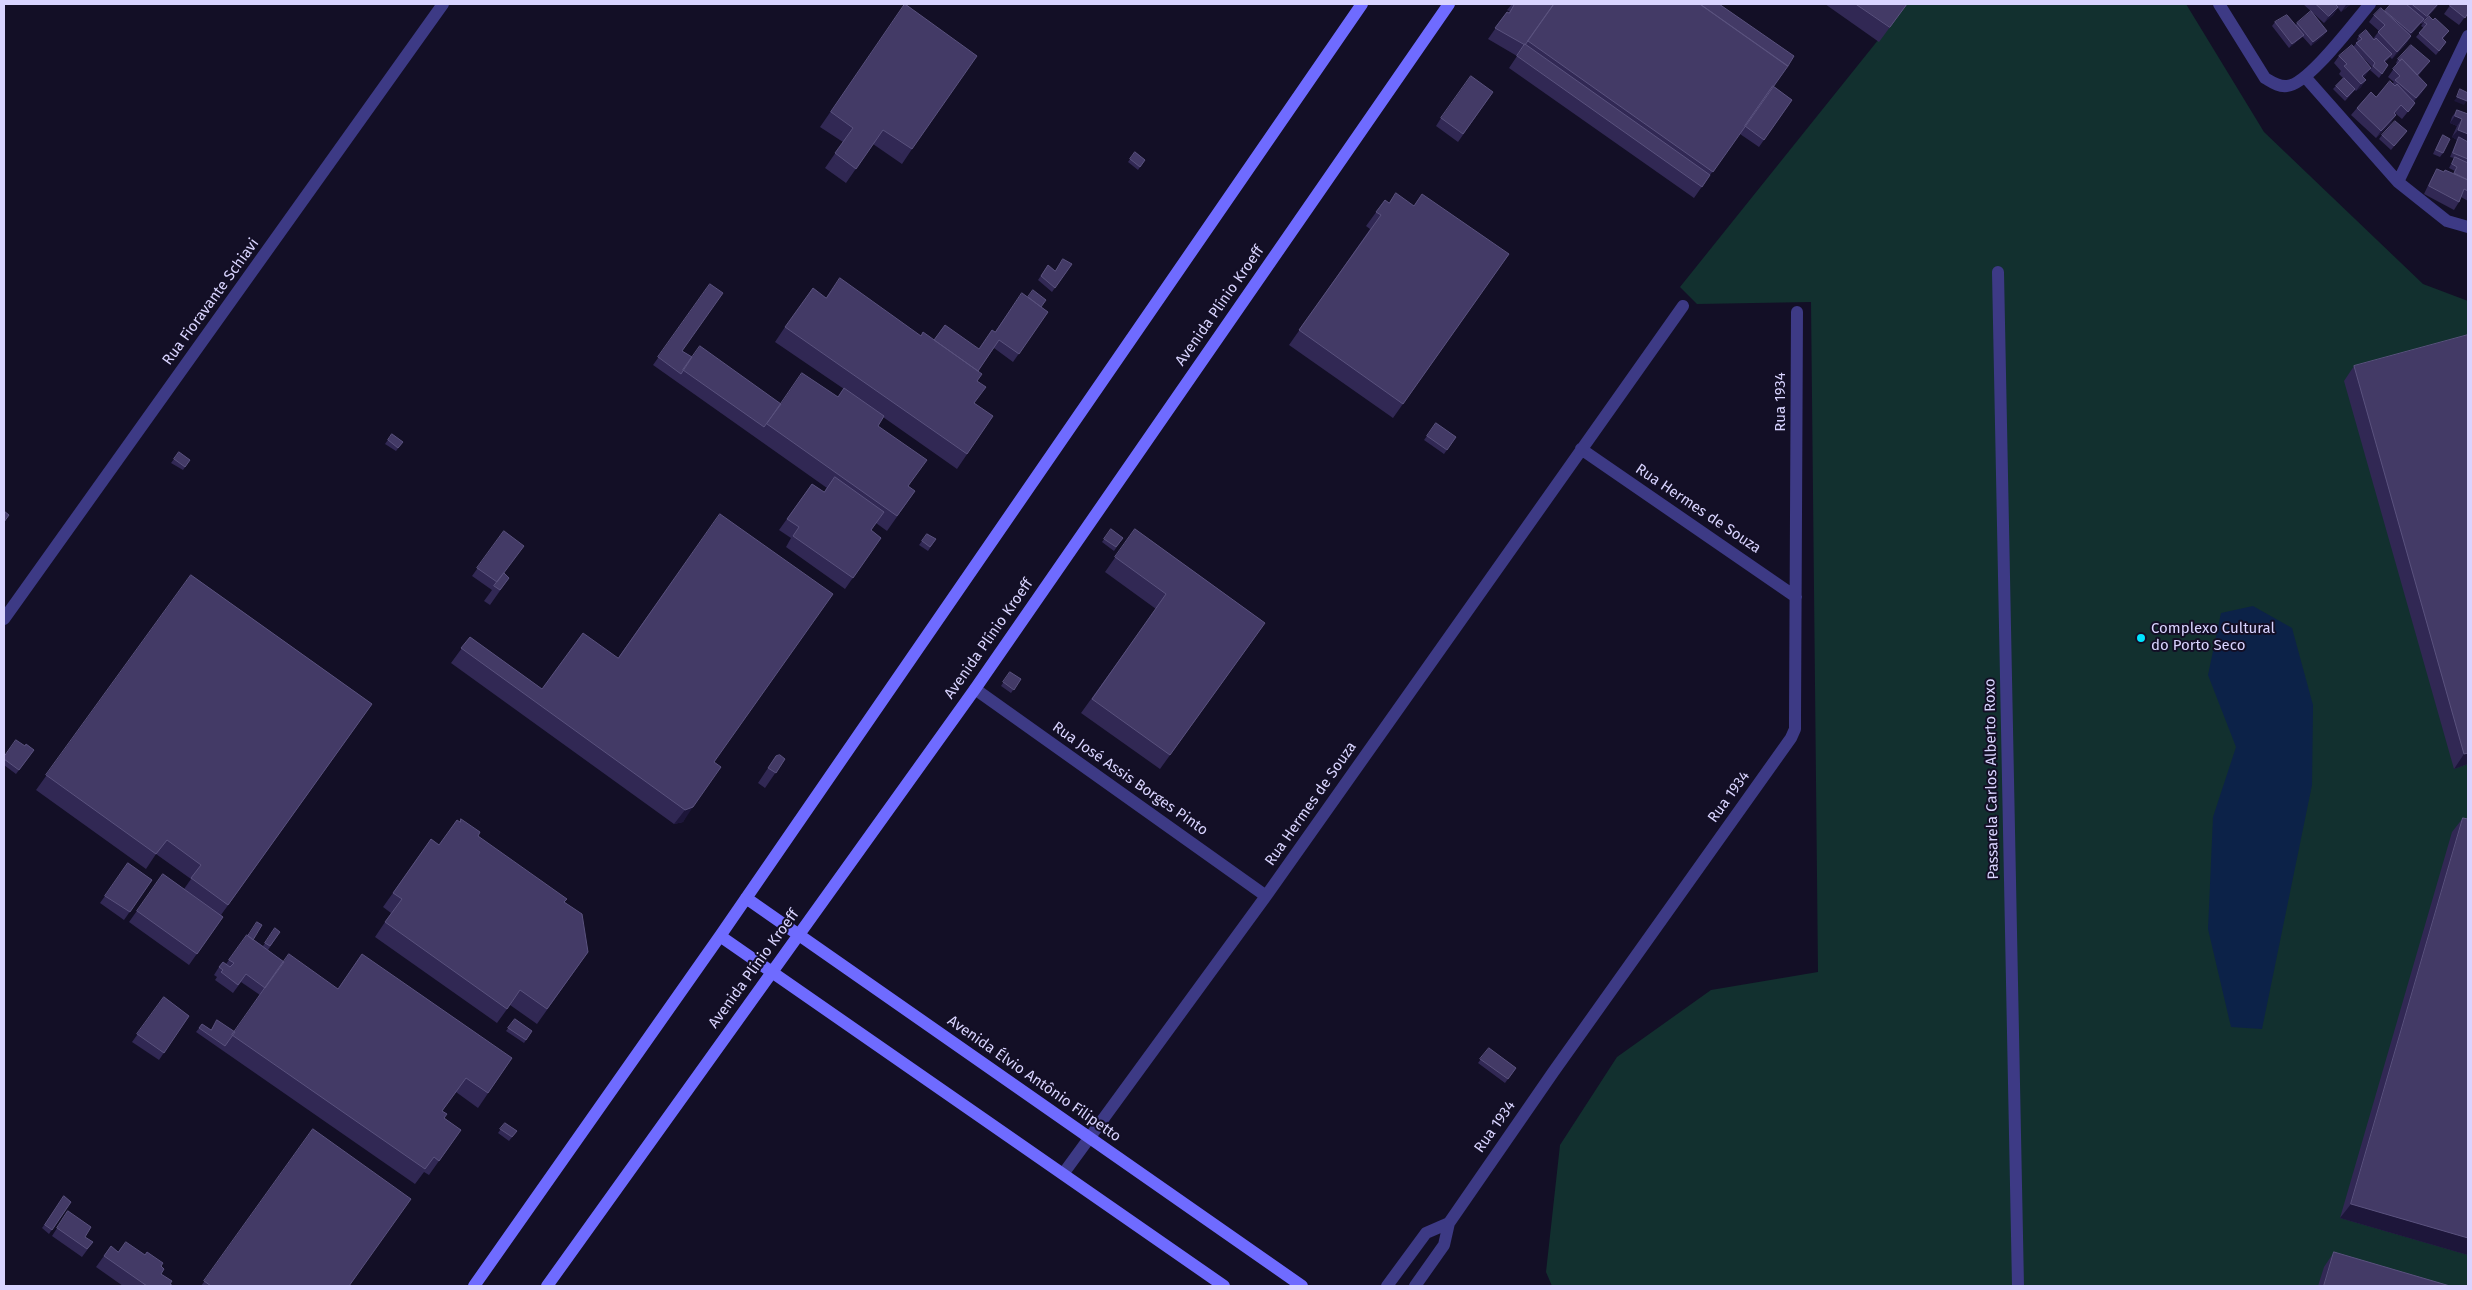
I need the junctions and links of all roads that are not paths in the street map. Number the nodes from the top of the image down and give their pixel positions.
1 (442, 4) edge
2 (1362, 4) edge
3 (1449, 4) edge
4 (2219, 4) edge
5 (2370, 4) edge
6 (2468, 36) edge
7 (2306, 78) junction
8 (2398, 182) junction
9 (2468, 227) edge
10 (1998, 272) dead end
11 (1683, 306) dead end
12 (1797, 312) dead end
13 (1581, 449) junction
14 (1796, 596) junction
15 (4, 619) edge
16 (974, 688) junction
17 (1266, 896) junction
18 (746, 898) junction
19 (799, 935) junction
20 (720, 936) junction
21 (771, 972) junction
22 (1089, 1138) junction
23 (1063, 1174) junction
24 (1449, 1223) junction
25 (474, 1286) edge
26 (547, 1286) edge
27 (1224, 1286) edge
28 (1302, 1286) edge
29 (1387, 1286) edge
30 (1415, 1286) edge
31 (2018, 1286) edge

1 - 15 street, Rua Fioravante Schiavi
2 - 18 main road
3 - 16 main road, Avenida Plínio Kroeff
4 - 7 street
5 - 7 street
6 - 8 street
7 - 8 street
8 - 9 street
10 - 31 street, Passarela Carlos Alberto Roxo
11 - 13 street, Rua Hermes de Souza
12 - 14 street, Rua 1934
13 - 14 street, Rua Hermes de Souza
13 - 17 street, Rua Hermes de Souza
14 - 24 street, Rua 1934
16 - 17 street, Rua José Assis Borges Pinto
16 - 19 main road, Avenida Plínio Kroeff
17 - 22 street, Rua Hermes de Souza
18 - 19 main road, Avenida Élvio Antônio Filipetto
18 - 20 main road
19 - 21 main road, Avenida Plínio Kroeff
19 - 22 main road, Avenida Élvio Antônio Filipetto
20 - 21 main road
20 - 25 main road
21 - 23 main road
21 - 26 main road, Avenida Plínio Kroeff
22 - 23 street, Rua Hermes de Souza
22 - 28 main road, Avenida Élvio Antônio Filipetto
23 - 27 main road
24 - 29 street
24 - 30 street, Rua 1934

